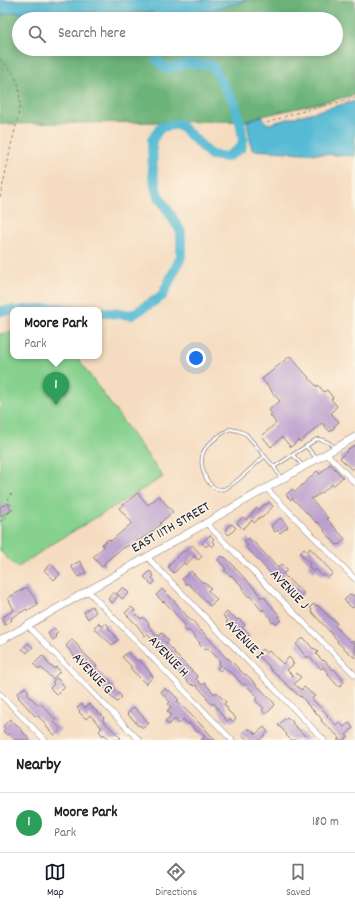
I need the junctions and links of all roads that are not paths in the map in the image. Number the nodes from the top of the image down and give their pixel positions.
1 (355, 436) edge
2 (306, 446) junction
3 (335, 448) junction
4 (293, 454) junction
5 (326, 454) junction
6 (265, 456) junction
7 (316, 459) junction
8 (303, 466) junction
9 (274, 467) junction
10 (282, 478) junction
11 (355, 483) edge
12 (266, 488) junction
13 (206, 522) junction
14 (147, 557) junction
15 (355, 580) edge
16 (88, 591) junction
17 (28, 625) junction
18 (0, 641) edge
19 (355, 675) edge
20 (0, 694) edge
21 (45, 740) edge
22 (139, 740) edge
23 (232, 740) edge
24 (324, 740) edge

1 - 3 street, EAST 11TH STREET
2 - 3 lane
2 - 4 lane
2 - 7 lane
3 - 5 street, EAST 11TH STREET
4 - 8 lane
4 - 9 lane
5 - 7 street, EAST 11TH STREET
5 - 11 street
6 - 6 lane
6 - 9 lane
7 - 8 street, EAST 11TH STREET
8 - 10 street, EAST 11TH STREET
9 - 10 lane
10 - 12 street, EAST 11TH STREET
12 - 13 street, EAST 11TH STREET
12 - 15 street
13 - 14 street, EAST 11TH STREET
13 - 19 street, AVENUE J
14 - 16 street, EAST 11TH STREET
14 - 24 street, AVENUE I
16 - 17 street, EAST 11TH STREET
16 - 23 street, AVENUE H
17 - 18 street, EAST 11TH STREET
17 - 22 street, AVENUE G
20 - 21 street

